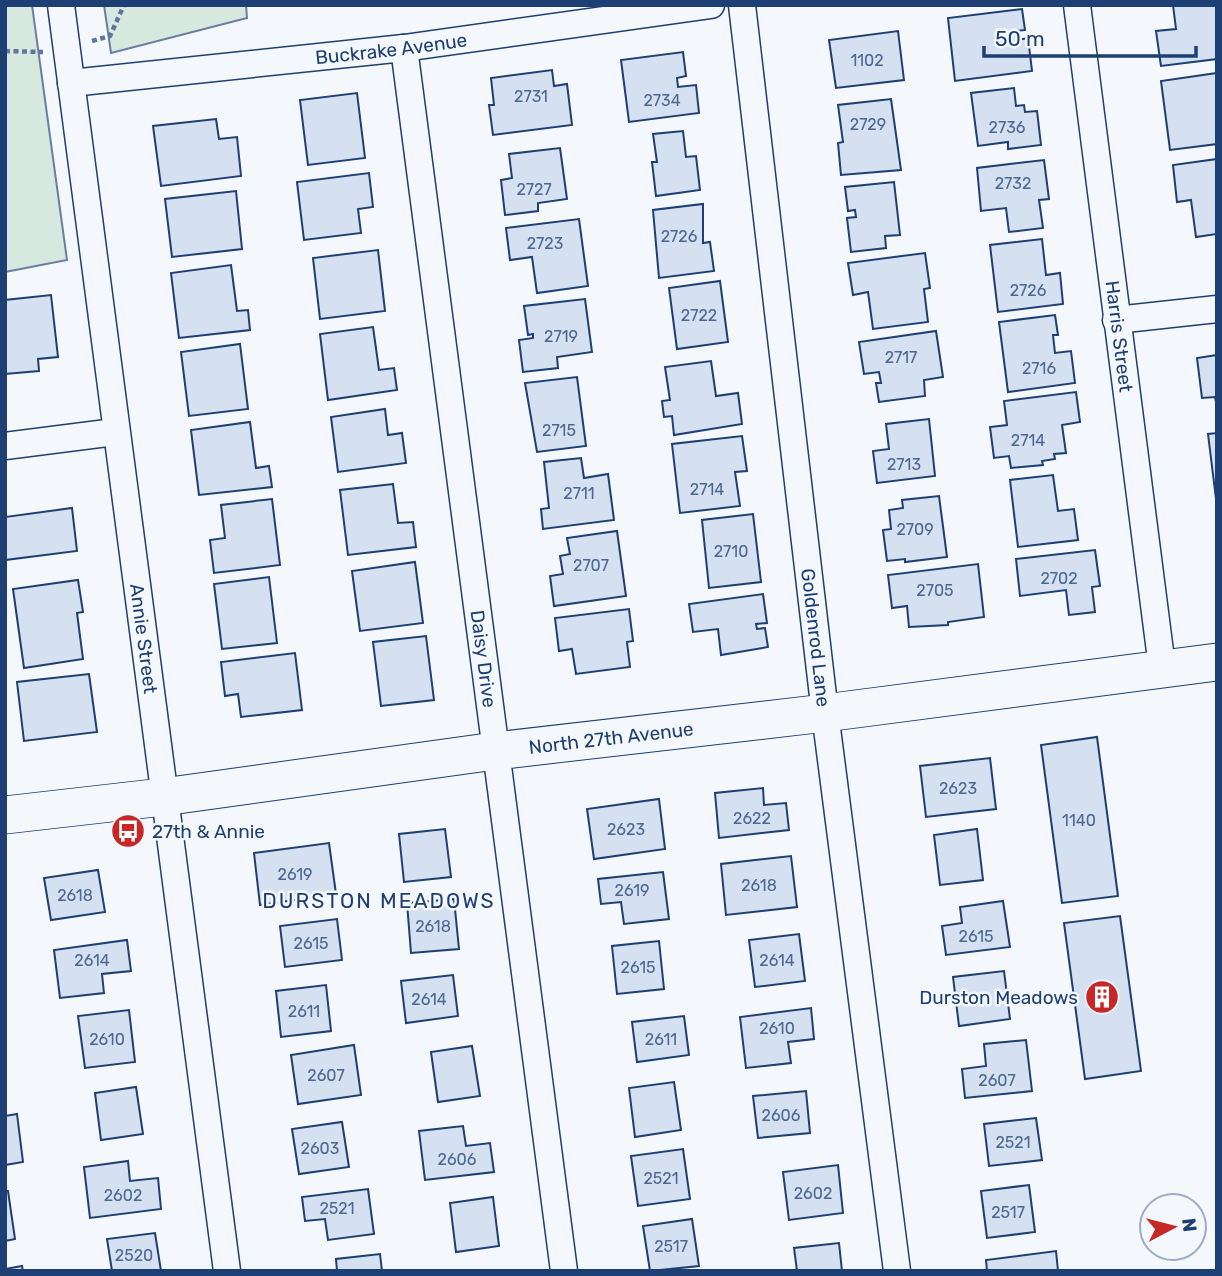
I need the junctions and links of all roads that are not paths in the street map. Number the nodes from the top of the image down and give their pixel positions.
1 (61, 5) edge
2 (710, 5) edge
3 (743, 5) edge
4 (1077, 5) edge
5 (404, 48) junction
6 (71, 83) junction
7 (1217, 309) edge
8 (1116, 320) junction
9 (115, 432) junction
10 (5, 446) edge
11 (1217, 662) edge
12 (1162, 667) junction
13 (825, 713) junction
14 (495, 751) junction
15 (163, 797) junction
16 (5, 816) edge
17 (227, 1271) edge
18 (564, 1271) edge
19 (897, 1271) edge

1 - 6 street, Annie Street
2 - 5 street, Buckrake Avenue
3 - 13 street, Goldenrod Lane
4 - 8 street, Harris Street
5 - 6 street, Buckrake Avenue
5 - 14 street, Daisy Drive
6 - 9 street, Annie Street
7 - 8 street
8 - 12 street, Harris Street
9 - 10 street
9 - 15 street, Annie Street
11 - 12 street, North 27th Avenue
12 - 13 street, North 27th Avenue
13 - 14 street, North 27th Avenue
13 - 19 street, Goldenrod Lane
14 - 15 street, North 27th Avenue
14 - 18 street, Daisy Drive
15 - 16 street, North 27th Avenue
15 - 17 street, Annie Street

